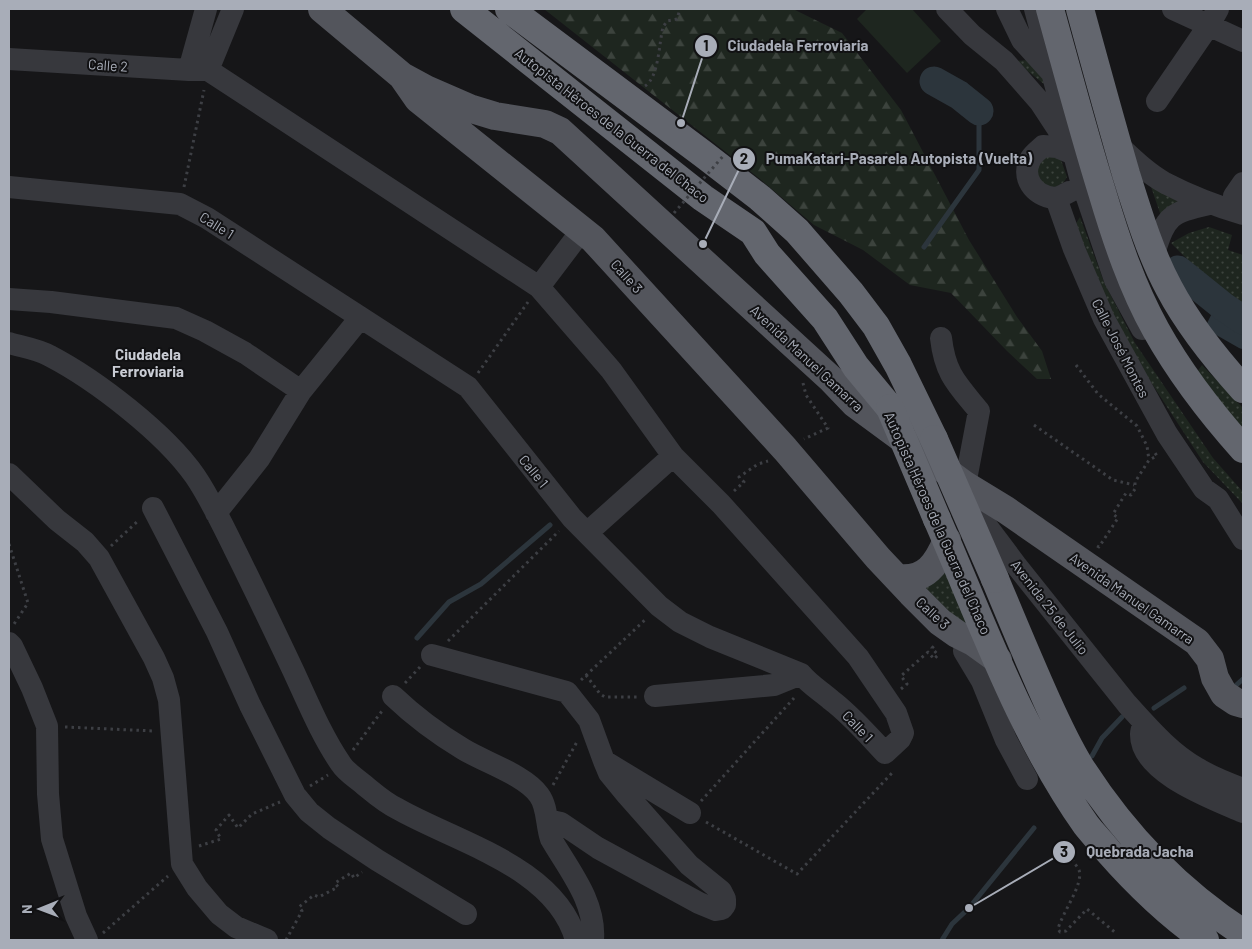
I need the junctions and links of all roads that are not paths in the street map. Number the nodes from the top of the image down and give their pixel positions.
1 (206, 9) edge
2 (233, 9) edge
3 (322, 9) edge
4 (464, 9) edge
5 (509, 9) edge
6 (947, 9) edge
7 (1007, 9) edge
8 (1035, 9) edge
9 (1050, 9) edge
10 (1080, 9) edge
11 (1173, 9) edge
12 (1214, 17) edge
13 (1022, 40) junction
14 (1243, 41) edge
15 (9, 58) edge
16 (1004, 61) junction
17 (198, 70) junction
18 (1054, 75) junction
19 (402, 76) junction
20 (1157, 101) dead end
21 (1040, 102) junction
22 (1117, 144) junction
23 (1043, 146) junction
24 (1074, 154) junction
25 (1080, 177) junction
26 (9, 187) edge
27 (1056, 198) junction
28 (1240, 198) edge
29 (1209, 204) junction
30 (582, 230) junction
31 (1154, 254) junction
32 (539, 287) junction
33 (9, 299) edge
34 (360, 318) junction
35 (941, 338) dead end
36 (9, 343) edge
37 (1243, 389) edge
38 (301, 391) junction
39 (1202, 400) junction
40 (1243, 449) edge
41 (673, 456) junction
42 (9, 474) edge
43 (965, 485) junction
44 (1204, 489) junction
45 (152, 508) road end
46 (216, 513) junction
47 (580, 526) junction
48 (942, 530) junction
49 (1243, 539) edge
50 (1243, 558) edge
51 (898, 578) junction
52 (961, 636) junction
53 (9, 643) edge
54 (432, 654) road end
55 (998, 660) junction
56 (804, 678) junction
57 (393, 696) road end
58 (655, 696) road end
59 (1243, 704) edge
60 (1144, 722) junction
61 (604, 761) junction
62 (1027, 779) dead end
63 (1243, 789) edge
64 (1243, 812) edge
65 (690, 813) road end
66 (547, 820) junction
67 (466, 914) dead end
68 (1243, 933) edge
69 (87, 940) edge
70 (267, 940) edge
71 (576, 940) edge
72 (593, 940) edge
73 (1205, 940) edge

1 - 17 street
2 - 17 street
3 - 19 main road, Calle 3
4 - 48 highway, Autopista Héroes de la Guerra del Chaco, bridge
5 - 68 highway, Autopista Héroes de la Guerra del Chaco, bridge
6 - 16 street
7 - 13 street
8 - 13 street
8 - 18 street
9 - 39 highway
10 - 22 highway
11 - 12 street
12 - 14 street
12 - 20 street
13 - 16 street
13 - 18 street
15 - 17 street, Calle 2
16 - 21 street
17 - 32 street, Calle 1
18 - 24 street
19 - 30 main road, Calle 3
19 - 43 main road, Avenida Manuel Gamarra
21 - 23 street
21 - 24 street
22 - 29 street
22 - 31 highway
23 - 24 street
23 - 27 street
24 - 25 street
25 - 27 street
25 - 39 street
26 - 34 street, Calle 1
27 - 44 street, Calle José Montes
28 - 29 street
29 - 31 street
30 - 32 street
30 - 51 main road, Calle 3
31 - 37 highway
32 - 41 street, Calle 1
33 - 38 street
34 - 38 street
34 - 47 street, Calle 1
35 - 43 street
36 - 46 street
38 - 46 street
39 - 40 highway
41 - 47 street
41 - 56 street, Calle 1
42 - 70 street
43 - 59 main road, Avenida Manuel Gamarra
43 - 60 street, Avenida 25 de Julio
44 - 49 street, Calle José Montes
44 - 50 street, Calle José Montes
45 - 67 street
46 - 71 street
47 - 56 street, Calle 1
48 - 51 main road, Calle 3
48 - 55 highway, Autopista Héroes de la Guerra del Chaco
51 - 52 main road, Calle 3
52 - 55 main road, Calle 3
52 - 62 street
53 - 69 street
54 - 61 street
55 - 73 highway, Autopista Héroes de la Guerra del Chaco
56 - 58 street
57 - 66 street
60 - 63 street, Avenida 25 de Julio
60 - 64 street
61 - 65 street
61 - 66 street
66 - 72 street

